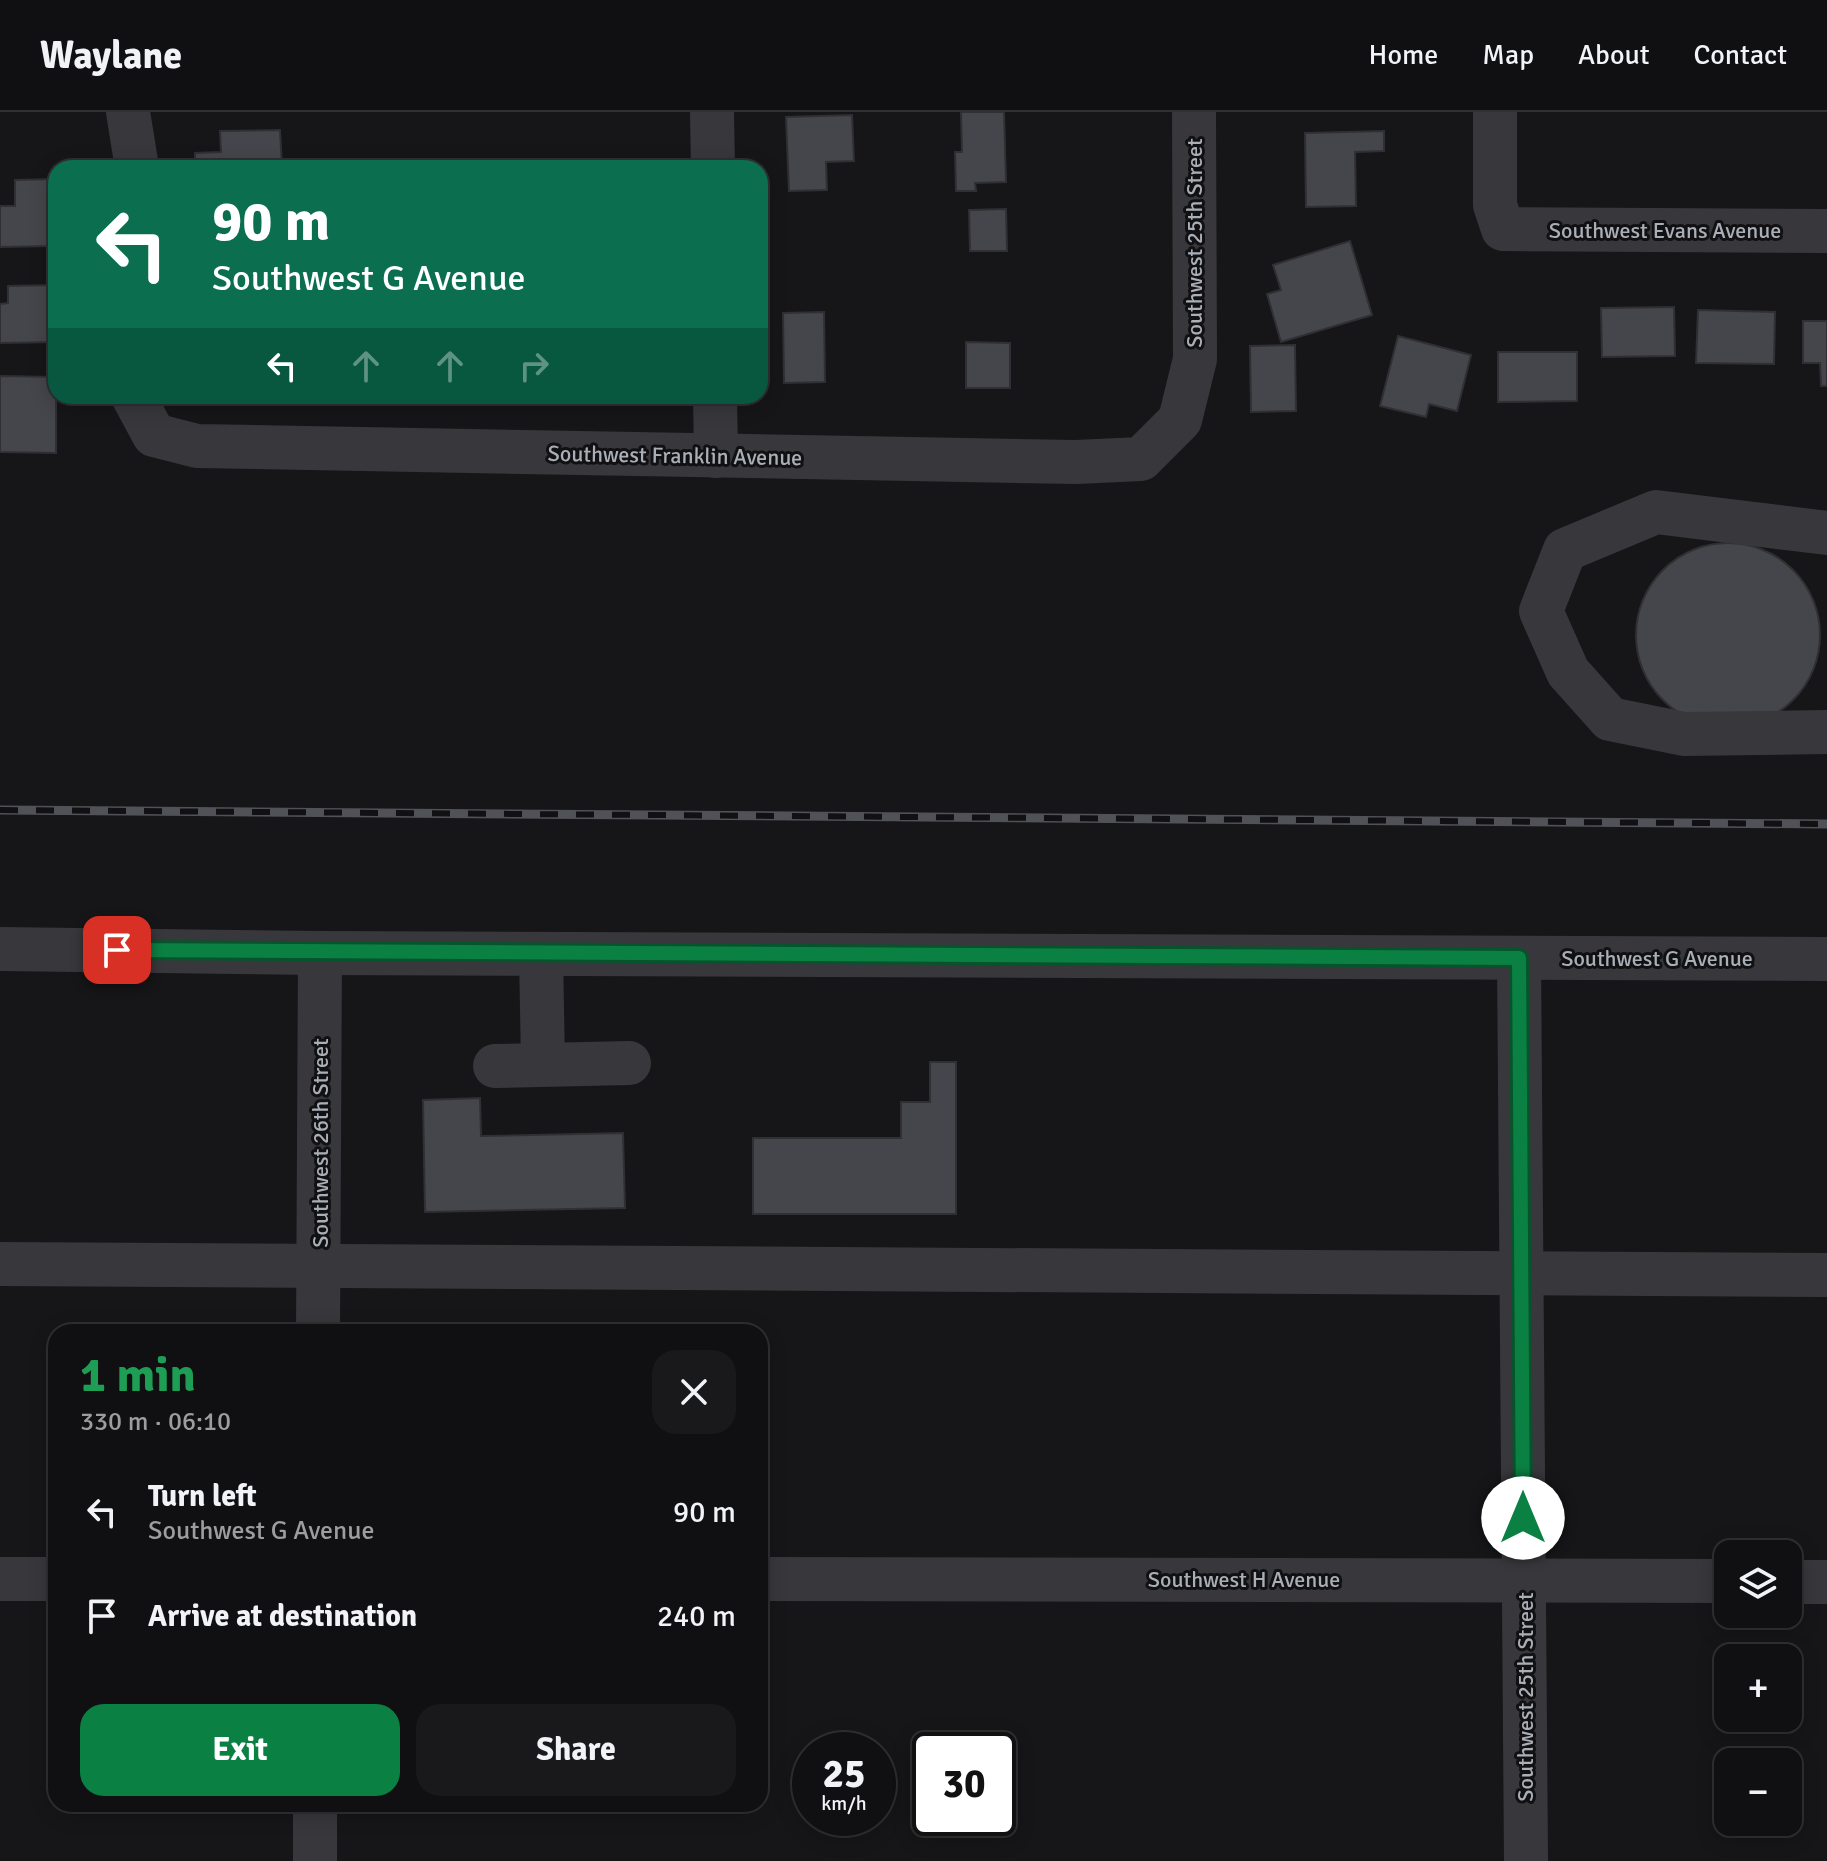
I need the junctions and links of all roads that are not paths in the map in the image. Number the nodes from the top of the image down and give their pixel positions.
1 (128, 112) edge
2 (712, 112) edge
3 (1194, 112) edge
4 (1495, 112) edge
5 (136, 160) edge
6 (713, 160) edge
7 (1827, 231) edge
8 (137, 404) edge
9 (715, 404) edge
10 (1180, 420) joint
11 (716, 456) junction
12 (1827, 533) edge
13 (1827, 732) edge
14 (0, 949) edge
15 (320, 953) junction
16 (541, 954) junction
17 (1519, 958) junction
18 (1827, 959) edge
19 (543, 1063) junction
20 (629, 1063) dead end
21 (495, 1066) dead end
22 (0, 1264) edge
23 (319, 1268) junction
24 (1522, 1274) junction
25 (1827, 1275) edge
26 (318, 1324) edge
27 (0, 1579) edge
28 (48, 1579) edge
29 (768, 1579) edge
30 (1524, 1579) junction
31 (1714, 1581) edge
32 (1802, 1582) edge
33 (1827, 1582) edge
34 (315, 1812) edge
35 (315, 1861) edge
36 (1526, 1861) edge

1 - 5 street
2 - 6 street
3 - 10 street, Southwest 25th Street
4 - 7 street, Southwest Evans Avenue
8 - 11 street, Southwest Franklin Avenue
9 - 11 street
10 - 11 street, Southwest Franklin Avenue
12 - 13 street
14 - 15 street, Southwest G Avenue
15 - 16 street, Southwest G Avenue
15 - 23 street, Southwest 26th Street
16 - 17 street, Southwest G Avenue
16 - 19 street
17 - 18 street, Southwest G Avenue
17 - 24 street, Southwest 25th Street
19 - 20 street
19 - 21 street
22 - 23 street
23 - 24 street
23 - 26 street, Southwest 26th Street
24 - 25 street
24 - 30 street, Southwest 25th Street
27 - 28 street
29 - 30 street, Southwest H Avenue
30 - 31 street, Southwest H Avenue
30 - 36 street, Southwest 25th Street
32 - 33 street
34 - 35 street

